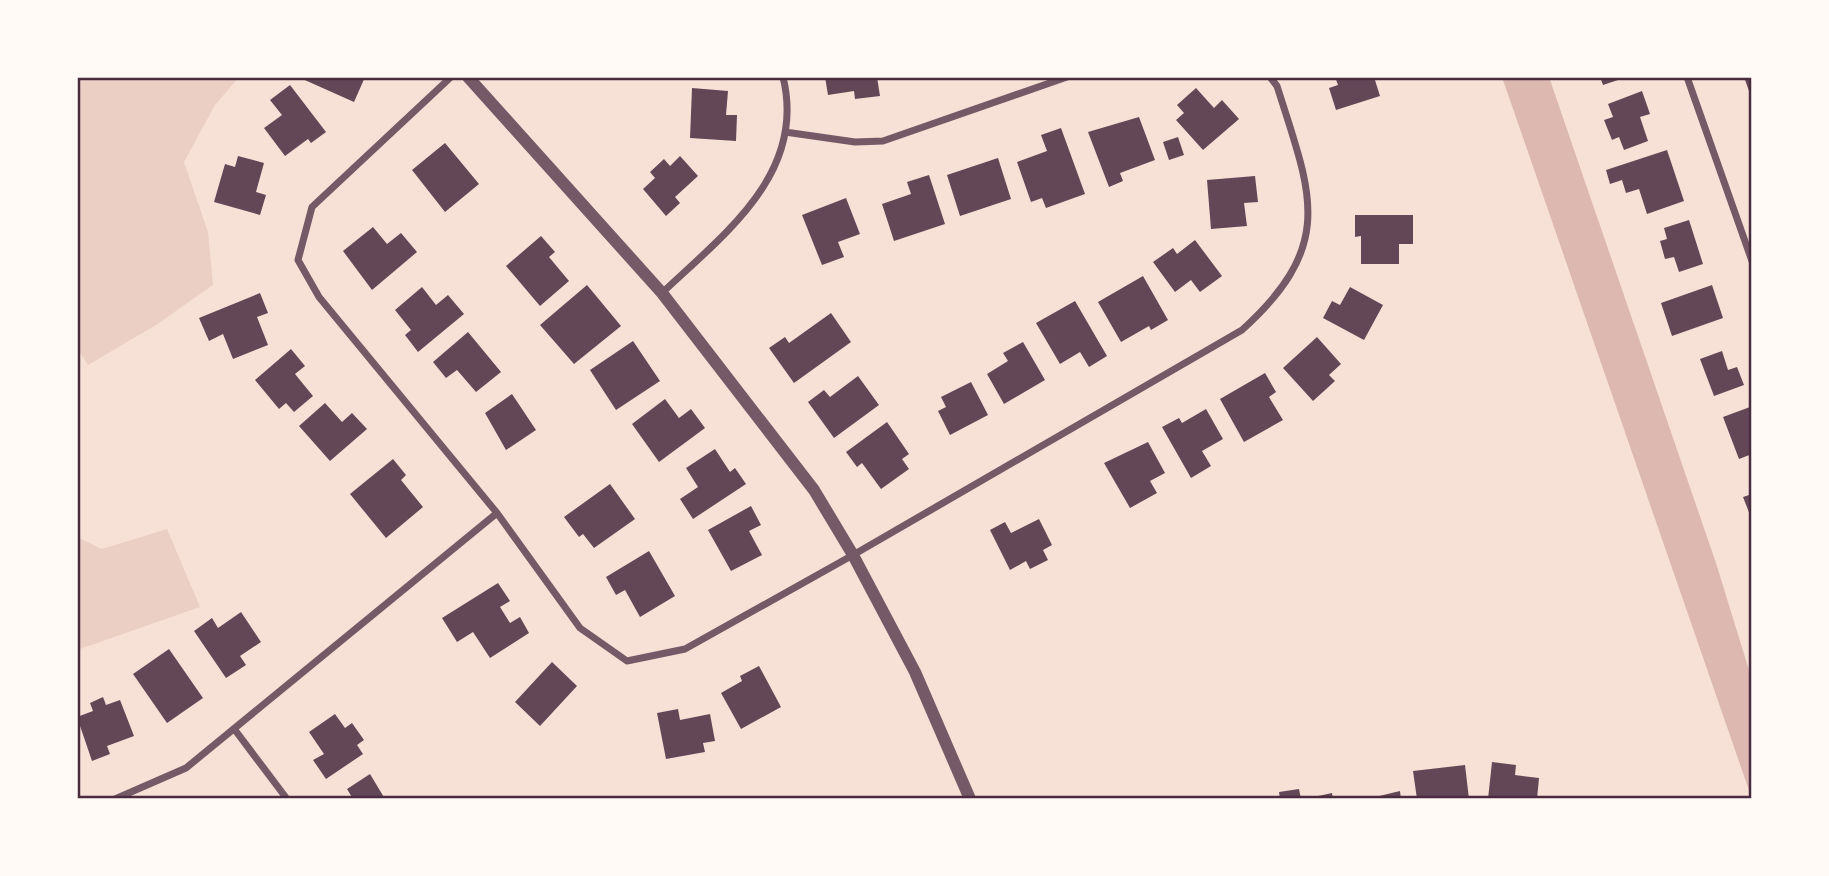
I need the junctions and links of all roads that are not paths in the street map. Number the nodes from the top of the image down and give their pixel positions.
1 (451, 77) edge
2 (468, 77) edge
3 (783, 77) edge
4 (1067, 77) edge
5 (1270, 77) edge
6 (1687, 77) edge
7 (785, 132) junction
8 (1752, 261) edge
9 (662, 293) junction
10 (497, 513) junction
11 (853, 555) junction
12 (235, 730) junction
13 (115, 799) edge
14 (287, 799) edge
15 (970, 799) edge

1 - 10 street
2 - 9 street
3 - 7 street
4 - 7 street
5 - 11 street
6 - 8 street
7 - 9 street
9 - 11 street
10 - 11 street
10 - 12 street
11 - 15 street
12 - 13 street
12 - 14 street

